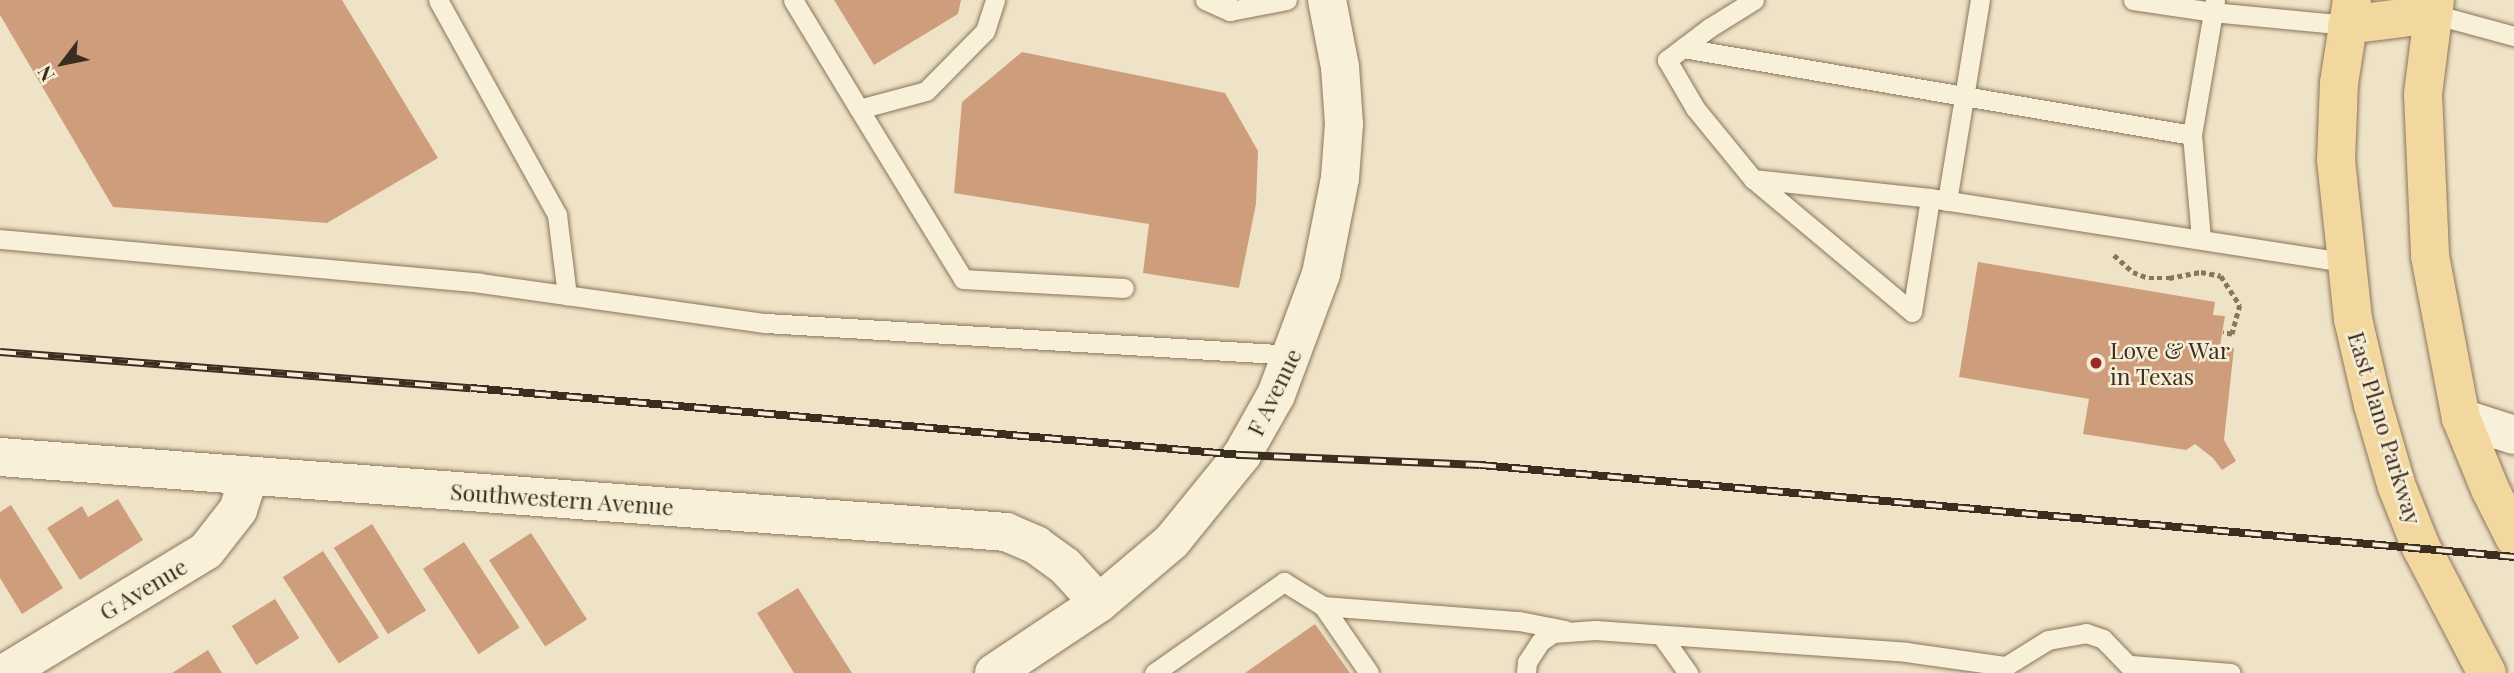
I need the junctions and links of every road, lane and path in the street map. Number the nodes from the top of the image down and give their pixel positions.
1 (438, 0) edge
2 (793, 0) edge
3 (995, 0) edge
4 (1205, 0) edge
5 (1287, 0) edge
6 (1328, 0) edge
7 (1754, 0) edge
8 (1980, 0) edge
9 (2133, 0) edge
10 (1228, 5) edge
11 (2214, 6) edge
12 (2434, 7) edge
13 (2349, 13) edge
14 (2514, 36) edge
15 (1683, 48) junction
16 (1964, 98) junction
17 (859, 109) junction
18 (2192, 135) junction
19 (1753, 179) junction
20 (1938, 199) junction
21 (2096, 223) junction
22 (0, 239) edge
23 (2201, 239) junction
24 (2345, 262) junction
25 (1124, 288) dead end
26 (567, 295) junction
27 (2223, 332) dead end
28 (1293, 355) junction
29 (2461, 418) junction
30 (2514, 435) edge
31 (0, 457) edge
32 (249, 476) junction
33 (2514, 537) edge
34 (1100, 603) junction
35 (1322, 606) junction
36 (1571, 631) junction
37 (1661, 635) junction
38 (2001, 669) edge
39 (2133, 669) edge
40 (5, 673) edge
41 (994, 673) edge
42 (1154, 673) edge
43 (1369, 673) edge
44 (1526, 673) edge
45 (1688, 673) edge
46 (2231, 673) edge
47 (2487, 673) edge

1 - 26 lane
2 - 17 lane
3 - 17 lane
4 - 10 lane
5 - 10 lane
6 - 28 street, F Avenue
7 - 15 lane
8 - 16 lane
9 - 11 lane
11 - 13 lane
11 - 18 lane
12 - 13 main road
12 - 14 lane
12 - 29 main road
13 - 24 main road, East Plano Parkway
15 - 16 lane
15 - 19 lane
16 - 18 lane
16 - 20 lane
17 - 25 lane
18 - 23 lane
19 - 20 lane
19 - 20 lane
20 - 21 lane
21 - 23 lane
21 - 27 path
22 - 26 lane
23 - 24 lane
24 - 47 main road, East Plano Parkway
26 - 28 lane
28 - 34 street, F Avenue
29 - 30 street
29 - 33 main road
31 - 32 street, Southwestern Avenue
32 - 34 street, Southwestern Avenue
32 - 40 street, G Avenue
34 - 41 street, F Avenue
35 - 36 lane
35 - 42 lane
35 - 43 lane
36 - 37 lane
36 - 44 lane
37 - 38 lane
37 - 45 lane
38 - 39 lane
39 - 46 lane

